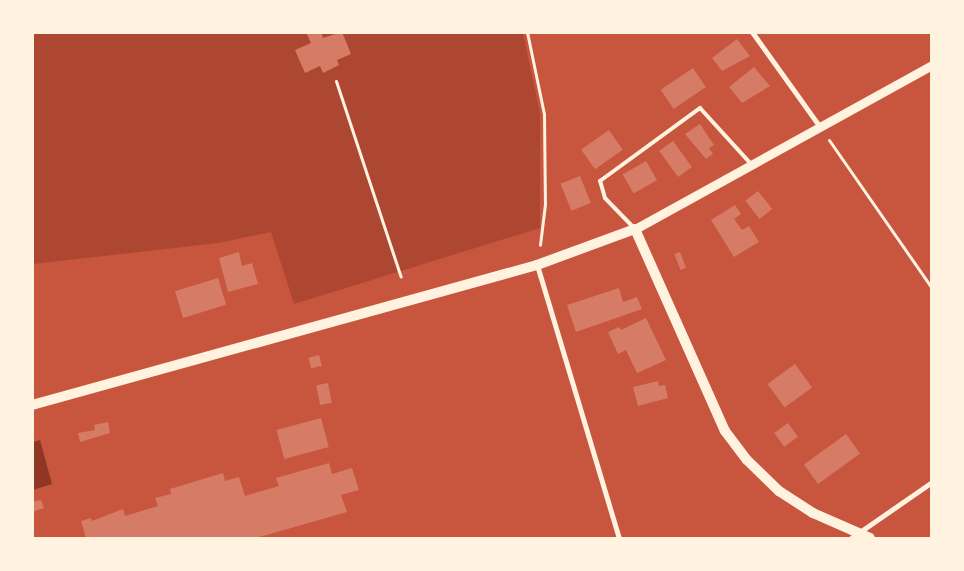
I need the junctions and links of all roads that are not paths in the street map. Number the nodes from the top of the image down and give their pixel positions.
1 (752, 32) edge
2 (932, 65) edge
3 (820, 128) junction
4 (753, 165) junction
5 (635, 229) junction
6 (538, 265) junction
7 (32, 405) edge
8 (932, 482) edge
9 (854, 536) edge
10 (619, 538) edge
11 (870, 538) edge

1 - 3 street
2 - 3 street
3 - 4 street
4 - 5 street
4 - 5 lane
5 - 6 main road
5 - 9 main road
6 - 7 main road
6 - 10 street
8 - 9 street
9 - 11 main road

